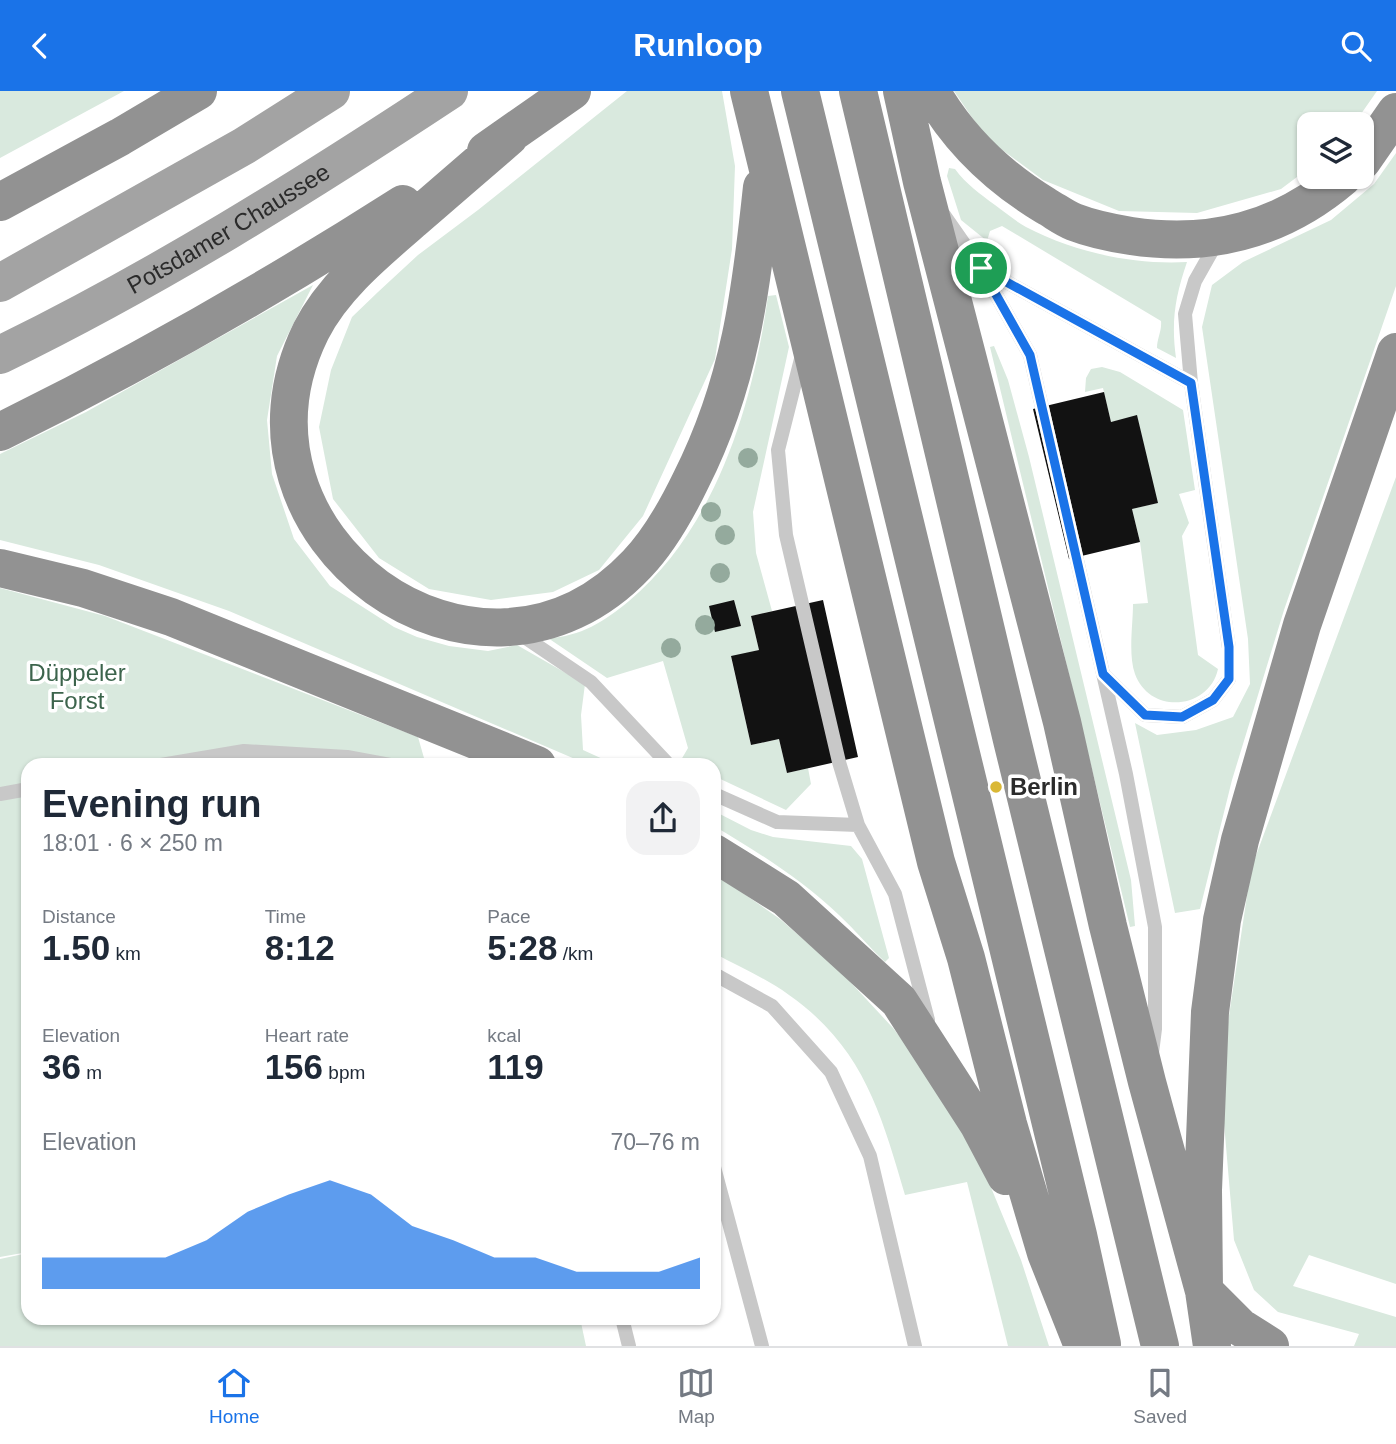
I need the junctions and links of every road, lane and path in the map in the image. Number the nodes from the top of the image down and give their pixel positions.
1 (198, 91) edge
2 (331, 91) edge
3 (450, 91) edge
4 (572, 91) edge
5 (749, 91) edge
6 (800, 91) edge
7 (858, 91) edge
8 (902, 91) edge
9 (931, 91) edge
10 (1396, 112) edge
11 (509, 137) junction
12 (1374, 144) edge
13 (765, 162) junction
14 (922, 182) junction
15 (1330, 189) edge
16 (0, 202) edge
17 (1219, 238) junction
18 (981, 268) junction
19 (0, 283) edge
20 (808, 333) junction
21 (1396, 352) edge
22 (0, 355) edge
23 (1191, 383) junction
24 (0, 432) edge
25 (0, 568) edge
26 (509, 627) junction
27 (1103, 674) junction
28 (202, 758) edge
29 (352, 758) edge
30 (520, 758) edge
31 (663, 758) edge
32 (21, 790) edge
33 (0, 794) edge
34 (721, 797) edge
35 (858, 825) junction
36 (721, 857) edge
37 (721, 978) edge
38 (938, 1062) junction
39 (1147, 1082) junction
40 (721, 1193) edge
41 (1046, 1254) junction
42 (1204, 1291) junction
43 (624, 1325) edge
44 (629, 1346) edge
45 (762, 1346) edge
46 (915, 1346) edge
47 (1083, 1346) edge
48 (1103, 1346) edge
49 (1160, 1346) edge
50 (1212, 1346) edge
51 (1270, 1346) edge

1 - 16 highway
2 - 19 main road
3 - 22 main road, Potsdamer Chaussee
4 - 11 highway
5 - 13 highway
6 - 48 highway
7 - 49 highway
8 - 14 highway
9 - 17 highway
10 - 12 highway
11 - 24 highway
11 - 26 highway
13 - 20 highway
13 - 26 highway
14 - 18 lane
14 - 39 highway
15 - 17 highway
17 - 23 lane
18 - 23 lane
18 - 27 lane
20 - 35 lane
20 - 41 highway
21 - 42 highway
23 - 27 lane
25 - 30 highway
26 - 31 lane
27 - 39 lane
28 - 29 lane
32 - 33 lane
34 - 35 lane
35 - 38 lane
36 - 38 highway
37 - 46 lane
38 - 41 highway
39 - 42 highway
40 - 45 lane
41 - 47 highway
42 - 50 highway
42 - 51 highway
43 - 44 lane

